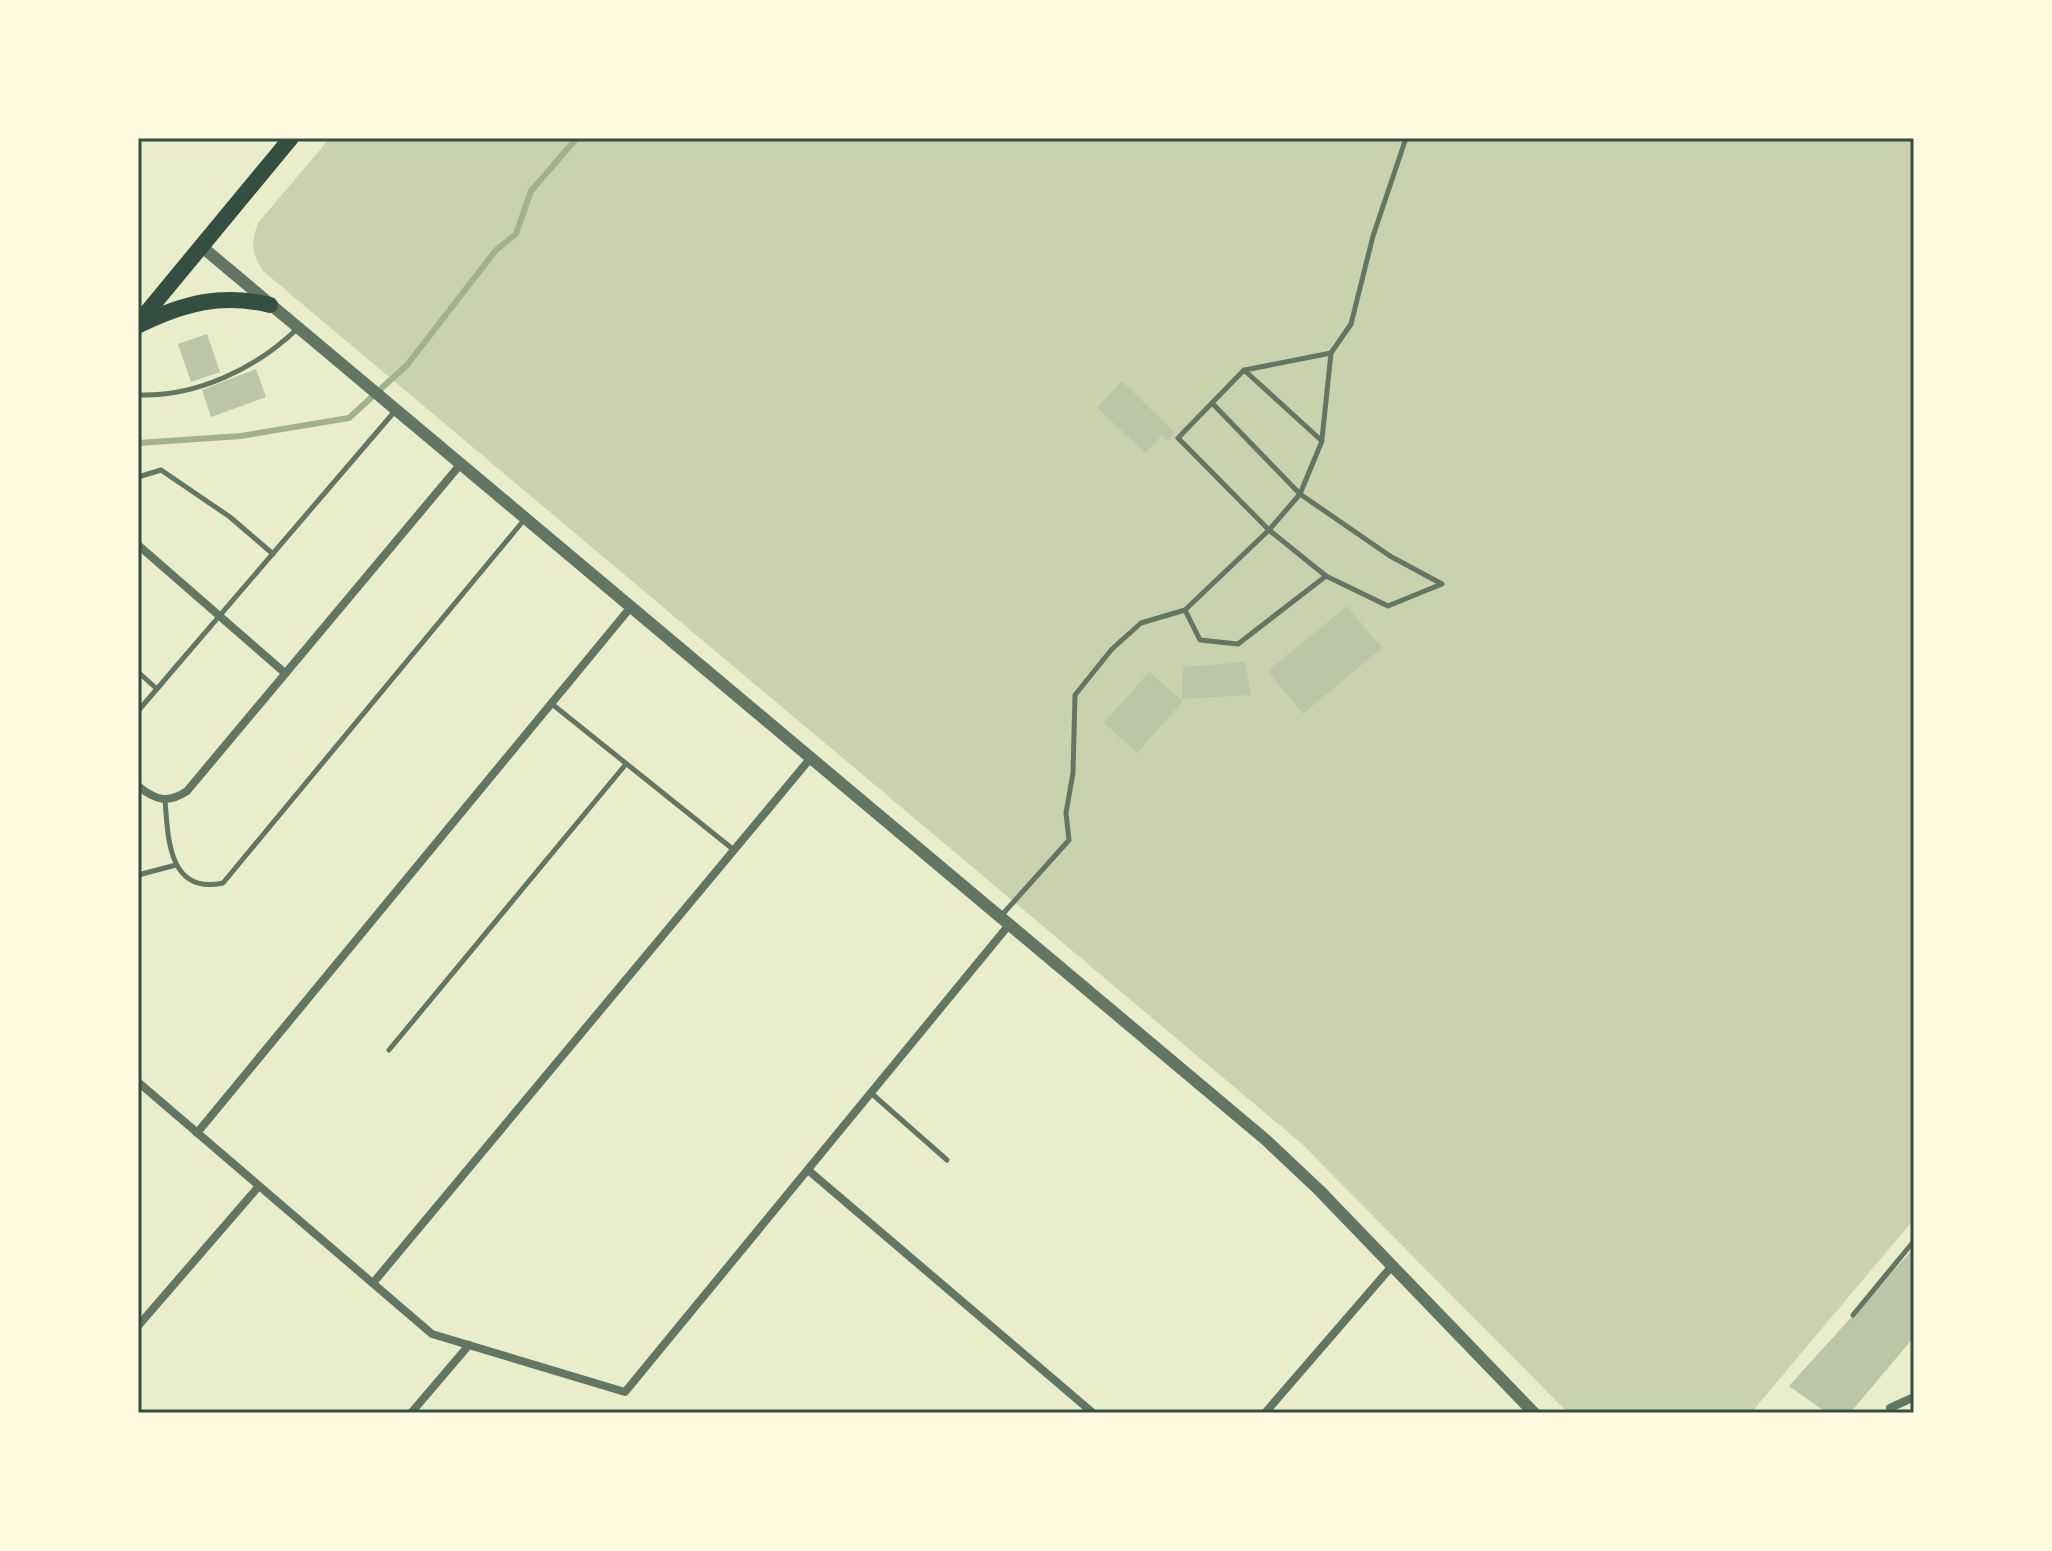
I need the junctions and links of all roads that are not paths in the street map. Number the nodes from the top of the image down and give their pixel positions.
1 (291, 138) edge
2 (1406, 138) edge
3 (201, 246) junction
4 (270, 305) junction
5 (138, 324) edge
6 (298, 328) junction
7 (1331, 353) junction
8 (1244, 370) junction
9 (138, 395) edge
10 (1212, 403) junction
11 (395, 411) junction
12 (1322, 441) junction
13 (459, 466) junction
14 (138, 477) edge
15 (1300, 494) junction
16 (524, 520) junction
17 (1269, 530) junction
18 (138, 545) edge
19 (273, 554) junction
20 (1326, 576) junction
21 (630, 608) junction
22 (1185, 610) junction
23 (220, 616) junction
24 (138, 672) edge
25 (285, 673) junction
26 (157, 689) junction
27 (552, 704) junction
28 (138, 711) edge
29 (809, 760) junction
30 (626, 764) junction
31 (138, 786) edge
32 (167, 800) junction
33 (734, 850) junction
34 (176, 865) junction
35 (138, 875) edge
36 (1003, 922) junction
37 (389, 1050) dead end
38 (138, 1082) edge
39 (871, 1093) junction
40 (197, 1133) junction
41 (947, 1160) dead end
42 (808, 1170) junction
43 (259, 1186) junction
44 (1914, 1241) edge
45 (1392, 1266) junction
46 (373, 1283) junction
47 (1853, 1315) dead end
48 (138, 1326) edge
49 (469, 1345) junction
50 (1914, 1397) edge
51 (1890, 1408) dead end
52 (411, 1413) edge
53 (1093, 1413) edge
54 (1265, 1413) edge
55 (1534, 1413) edge

1 - 3 highway
2 - 7 lane
3 - 4 street
3 - 5 highway
4 - 5 highway
4 - 6 street
6 - 9 lane
6 - 11 street
7 - 8 lane
7 - 12 lane
8 - 10 lane
8 - 12 lane
10 - 15 lane
10 - 17 lane
11 - 13 street
11 - 19 lane
12 - 15 lane
13 - 16 street
13 - 25 street
14 - 19 lane
15 - 17 lane
15 - 20 lane
16 - 21 street
16 - 34 lane
17 - 20 lane
17 - 22 lane
18 - 23 street
19 - 23 lane
20 - 22 lane
21 - 27 street
21 - 29 street
22 - 36 lane
23 - 25 street
23 - 26 lane
24 - 26 lane
25 - 32 street
26 - 28 lane
27 - 30 lane
27 - 40 street
29 - 33 street
29 - 36 street
30 - 33 lane
30 - 37 lane
31 - 32 street
32 - 34 lane
33 - 46 street
34 - 35 lane
36 - 39 street
36 - 45 street
38 - 40 street
39 - 41 lane
39 - 42 street
40 - 43 street
42 - 49 street
42 - 53 street
43 - 46 street
43 - 48 street
44 - 47 lane
45 - 54 street
45 - 55 street
46 - 49 street
49 - 52 street
50 - 51 street

